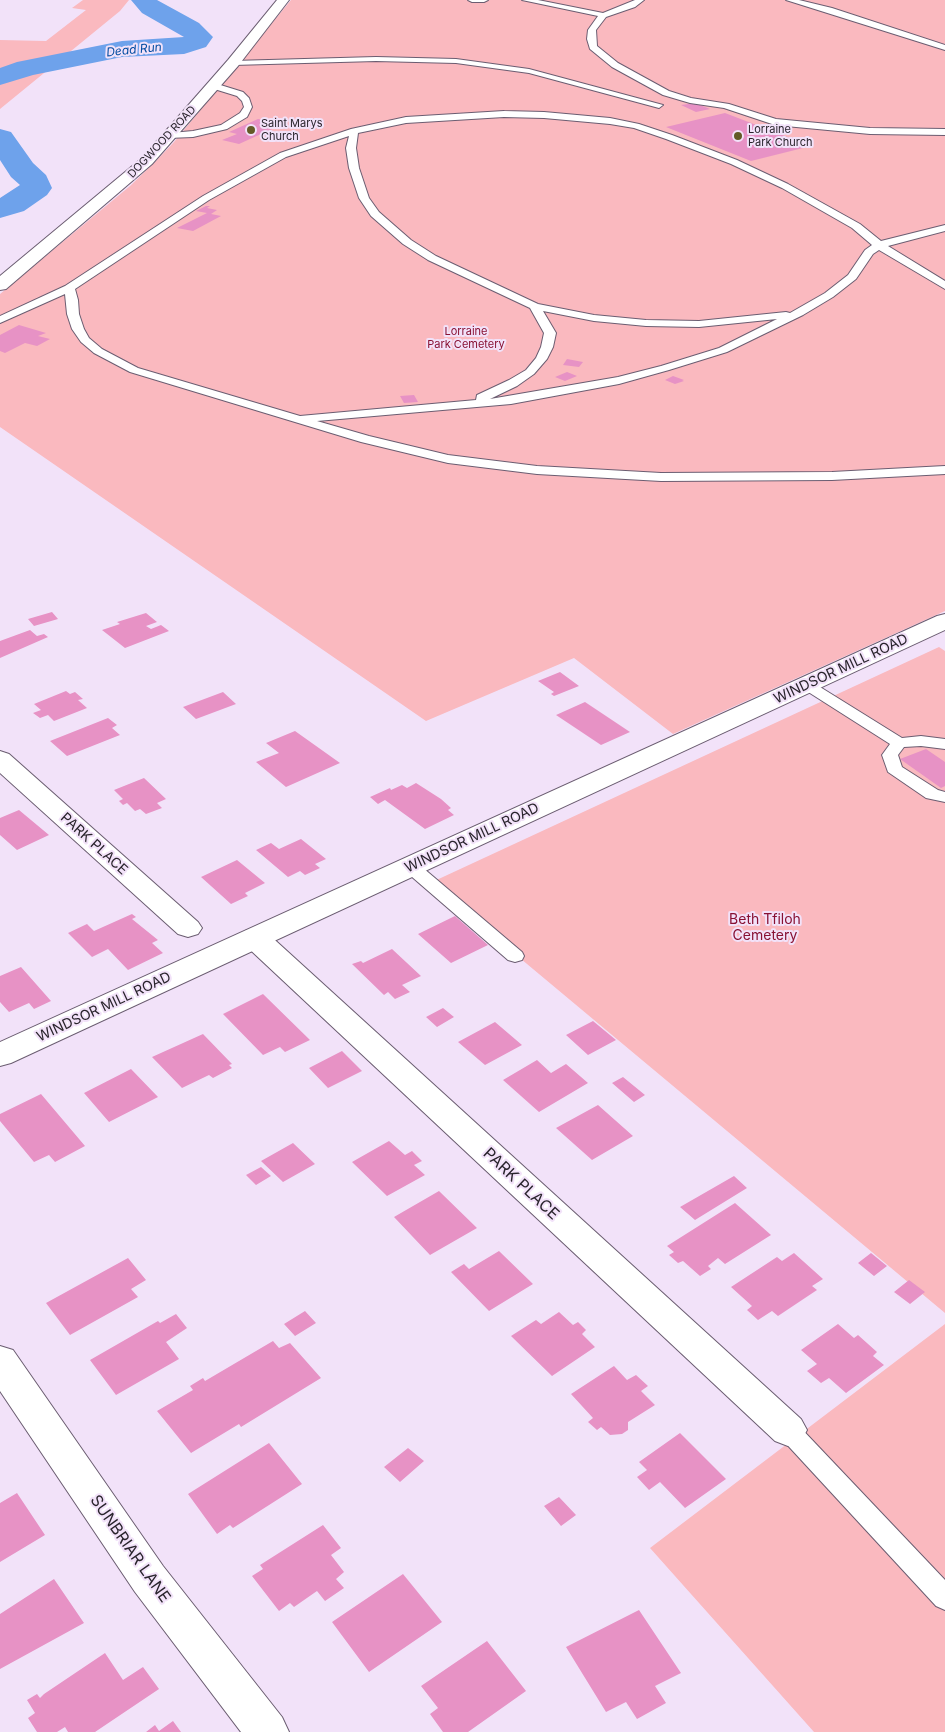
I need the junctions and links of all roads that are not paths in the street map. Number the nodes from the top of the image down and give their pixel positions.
1 (283, 0) edge
2 (472, 0) edge
3 (484, 0) edge
4 (526, 0) edge
5 (640, 0) edge
6 (790, 0) edge
7 (603, 16) junction
8 (945, 48) edge
9 (494, 66) junction
10 (230, 67) junction
11 (484, 72) junction
12 (214, 86) junction
13 (564, 90) dead end
14 (681, 98) junction
15 (659, 105) junction
16 (610, 121) junction
17 (354, 131) junction
18 (943, 132) edge
19 (171, 136) junction
20 (945, 228) edge
21 (879, 245) junction
22 (0, 285) edge
23 (945, 286) edge
24 (69, 288) junction
25 (534, 306) junction
26 (799, 313) junction
27 (0, 320) edge
28 (460, 406) junction
29 (296, 418) junction
30 (945, 470) edge
31 (945, 621) edge
32 (807, 685) junction
33 (899, 743) junction
34 (945, 744) edge
35 (0, 759) edge
36 (10, 782) edge
37 (945, 797) edge
38 (410, 866) junction
39 (188, 928) dead end
40 (254, 938) junction
41 (515, 956) dead end
42 (0, 1055) edge
43 (0, 1362) edge
44 (788, 1430) joint
45 (945, 1598) edge
46 (267, 1732) edge

1 - 10 street, DOGWOOD ROAD
2 - 3 lane
4 - 7 lane
5 - 7 lane
6 - 8 lane
7 - 14 lane
9 - 10 lane
9 - 11 lane
9 - 15 lane
10 - 11 lane
10 - 12 street, DOGWOOD ROAD
11 - 13 lane
12 - 19 street, DOGWOOD ROAD
12 - 19 lane
14 - 15 lane
14 - 18 lane
15 - 16 lane
16 - 17 lane
16 - 21 lane
17 - 24 lane
17 - 25 lane
19 - 22 street, DOGWOOD ROAD
20 - 21 lane
21 - 23 lane
21 - 26 lane
24 - 27 lane
24 - 29 lane
25 - 26 lane
25 - 28 lane
26 - 28 lane
28 - 29 lane
29 - 30 lane
31 - 32 street, WINDSOR MILL ROAD
32 - 33 lane
32 - 38 street, WINDSOR MILL ROAD
33 - 34 lane
33 - 37 lane
35 - 36 street, PARK PLACE
36 - 39 street, PARK PLACE
38 - 40 street, WINDSOR MILL ROAD
38 - 41 lane
40 - 42 street, WINDSOR MILL ROAD
40 - 44 street, PARK PLACE
43 - 46 street, SUNBRIAR LANE
44 - 45 lane

